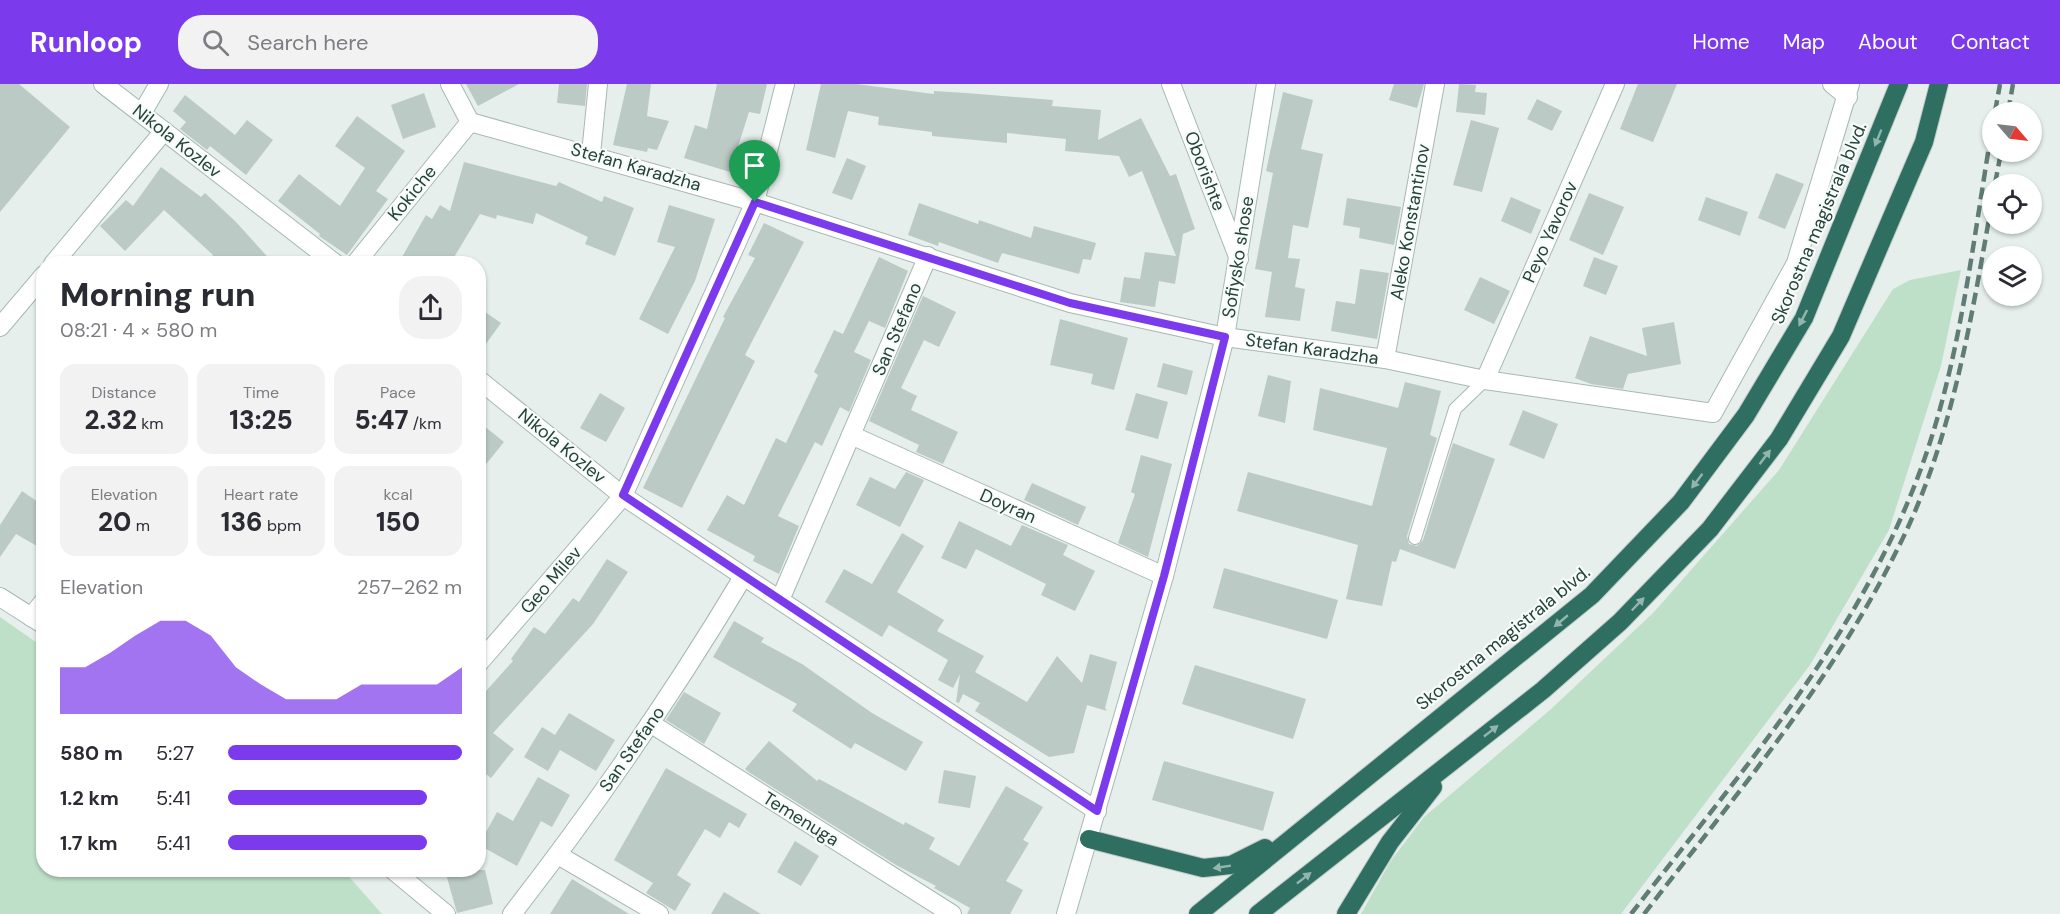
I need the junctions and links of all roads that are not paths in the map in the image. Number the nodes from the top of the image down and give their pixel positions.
1 (103, 84) edge
2 (159, 84) edge
3 (450, 84) edge
4 (598, 84) edge
5 (785, 84) edge
6 (1171, 84) edge
7 (1266, 84) edge
8 (1435, 84) edge
9 (1615, 84) edge
10 (1832, 84) edge
11 (1899, 84) edge
12 (1939, 84) edge
13 (1849, 90) edge
14 (142, 113) junction
15 (470, 122) junction
16 (164, 131) junction
17 (591, 154) junction
18 (755, 202) junction
19 (60, 256) edge
20 (326, 256) edge
21 (361, 256) edge
22 (928, 256) junction
23 (1239, 259) junction
24 (36, 284) edge
25 (0, 327) edge
26 (1225, 337) junction
27 (1385, 359) junction
28 (1485, 380) junction
29 (486, 385) edge
30 (851, 435) junction
31 (623, 495) junction
32 (1415, 538) dead end
33 (1164, 576) junction
34 (743, 577) junction
35 (0, 597) edge
36 (780, 600) junction
37 (36, 620) edge
38 (486, 655) edge
39 (650, 723) junction
40 (1455, 759) junction
41 (1328, 809) junction
42 (1097, 811) junction
43 (1089, 839) junction
44 (558, 855) junction
45 (401, 877) edge
46 (446, 914) edge
47 (512, 914) edge
48 (659, 914) edge
49 (952, 914) edge
50 (1066, 914) edge
51 (1198, 914) edge
52 (1258, 914) edge
53 (1346, 914) edge

1 - 14 street, Nikola Kozlev
2 - 14 street
3 - 15 street
4 - 17 street
5 - 18 street, Geo Milev
6 - 23 street, Oborishte
7 - 23 street, Sofiysko shose
8 - 27 street, Aleko Konstantinov
9 - 28 street, Peyo Yavorov
10 - 13 street
11 -> 41 highway, Skorostna magistrala blvd.
40 -> 12 highway
13 - 28 street, Stefan Karadzha
14 - 16 street, Nikola Kozlev
15 - 17 street, Stefan Karadzha
15 - 21 street, Kokiche
16 - 19 street
16 - 20 street, Nikola Kozlev
17 - 18 street, Stefan Karadzha
18 - 22 street, Stefan Karadzha
18 - 31 street, Geo Milev
22 - 26 street, Stefan Karadzha
22 - 30 street, San Stefano
23 - 26 street, Sofiysko shose
24 - 25 street
26 - 27 street, Stefan Karadzha
26 - 33 street, Sofiysko shose
27 - 28 street, Stefan Karadzha
28 - 32 lane
29 - 31 street, Nikola Kozlev
30 - 33 street, Doyran
30 - 36 street, San Stefano
31 - 34 street, Nikola Kozlev
31 - 38 street, Geo Milev
33 - 42 street, Sofiysko shose
34 - 36 street, Nikola Kozlev
34 - 39 street, San Stefano
35 - 37 street
36 - 42 street, Nikola Kozlev
39 - 44 street, San Stefano
39 - 49 street, Temenuga
52 -> 40 highway
40 - 53 highway
41 -> 43 highway
41 - 51 highway, Skorostna magistrala blvd.
42 - 43 street, Sofiysko shose
43 - 50 street, Sofiysko shose
44 - 47 street, San Stefano
44 - 48 street
45 - 46 street

